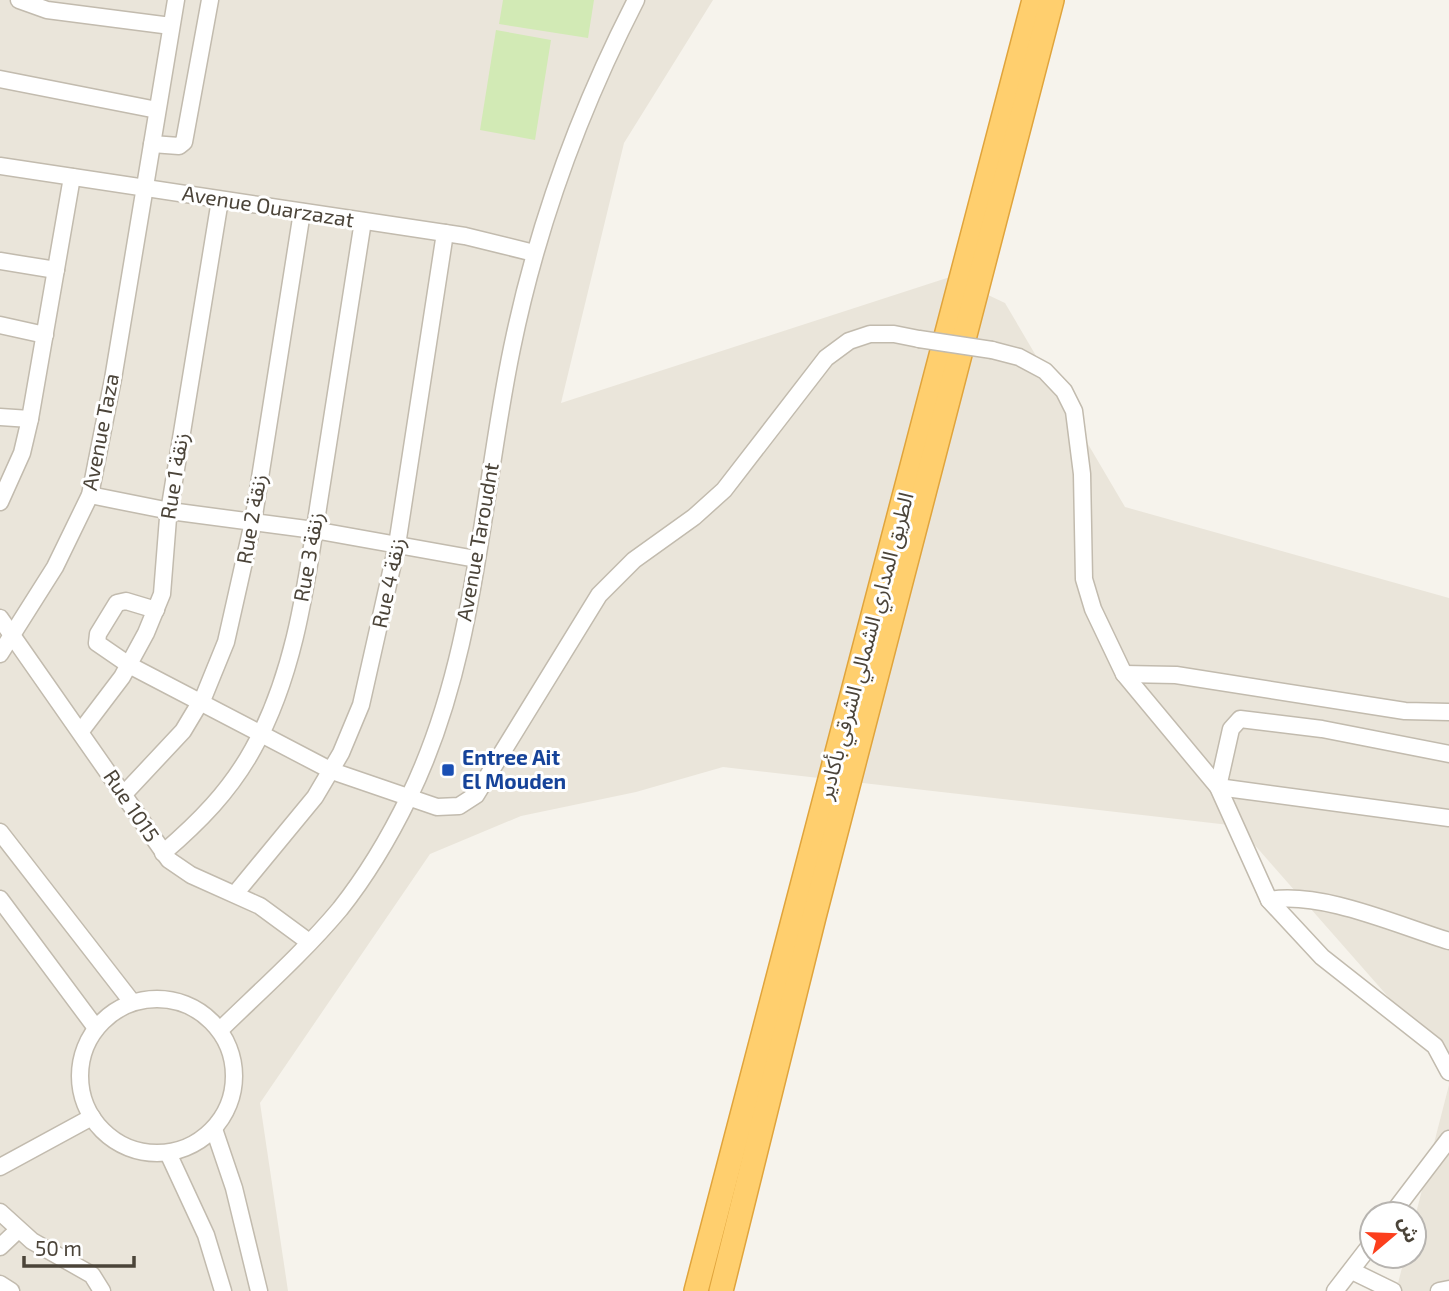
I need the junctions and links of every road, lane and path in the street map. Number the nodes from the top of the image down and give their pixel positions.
1 (176, 0) edge
2 (210, 0) edge
3 (636, 0) edge
4 (1034, 0) edge
5 (1052, 0) edge
6 (27, 2) edge
7 (171, 26) junction
8 (0, 79) edge
9 (157, 110) junction
10 (152, 144) junction
11 (0, 166) edge
12 (72, 177) junction
13 (144, 188) junction
14 (220, 200) junction
15 (302, 212) junction
16 (363, 221) junction
17 (445, 233) junction
18 (534, 253) junction
19 (0, 261) edge
20 (56, 270) junction
21 (0, 325) edge
22 (45, 335) junction
23 (0, 417) edge
24 (30, 419) junction
25 (90, 495) junction
26 (0, 502) edge
27 (170, 511) junction
28 (253, 522) junction
29 (314, 530) junction
30 (397, 545) junction
31 (476, 559) junction
32 (156, 610) junction
33 (0, 618) edge
34 (13, 637) junction
35 (0, 654) edge
36 (129, 665) junction
37 (1124, 674) junction
38 (201, 702) junction
39 (1449, 712) edge
40 (81, 731) junction
41 (261, 734) junction
42 (1449, 754) edge
43 (332, 771) junction
44 (1218, 787) junction
45 (124, 794) junction
46 (409, 797) junction
47 (1449, 818) edge
48 (0, 832) edge
49 (163, 853) junction
50 (234, 894) junction
51 (0, 899) edge
52 (1269, 900) junction
53 (1449, 941) edge
54 (309, 943) junction
55 (132, 1002) junction
56 (96, 1028) junction
57 (220, 1030) junction
58 (1449, 1069) edge
59 (92, 1117) junction
60 (214, 1129) junction
61 (1449, 1139) edge
62 (168, 1153) junction
63 (0, 1167) edge
64 (1403, 1200) edge
65 (0, 1212) edge
66 (18, 1230) junction
67 (0, 1247) edge
68 (1358, 1263) edge
69 (1352, 1271) junction
70 (0, 1284) edge
71 (1449, 1289) edge
72 (11, 1291) edge
73 (102, 1291) edge
74 (222, 1291) edge
75 (259, 1291) edge
76 (696, 1291) edge
77 (721, 1291) edge
78 (1335, 1291) edge
79 (1392, 1291) edge
80 (1439, 1291) edge

1 - 7 street, Avenue Taza
2 - 10 street
3 - 18 street, Avenue Taroudnt
4 - 76 highway, الطريق المداري الشمالي الشرقي بأكادير
5 - 77 highway, الطريق المداري الشمالي الشرقي بأكادير
6 - 7 street
7 - 9 street, Avenue Taza
8 - 9 street
9 - 10 street, Avenue Taza
10 - 13 street, Avenue Taza
11 - 12 street, Avenue Ouarzazat
12 - 13 street, Avenue Ouarzazat
12 - 20 street
13 - 14 street, Avenue Ouarzazat
13 - 25 street, Avenue Taza
14 - 15 street, Avenue Ouarzazat
14 - 27 street, Rue 1 زنقة
15 - 16 street, Avenue Ouarzazat
15 - 28 street, Rue 2 زنقة
16 - 17 street, Avenue Ouarzazat
16 - 29 street, Rue 3 زنقة
17 - 18 street, Avenue Ouarzazat
17 - 30 street, Rue 4 زنقة
18 - 31 street, Avenue Taroudnt
19 - 20 street
20 - 22 street
21 - 22 street
22 - 24 street
23 - 24 street
24 - 26 street
25 - 27 street
25 - 34 street, Avenue Taza
27 - 28 street
27 - 32 street, Rue 1 زنقة
28 - 29 street
28 - 38 street, Rue 2 زنقة
29 - 30 street
29 - 41 street, Rue 3 زنقة
30 - 31 street
30 - 43 street, Rue 4 زنقة
31 - 46 street, Avenue Taroudnt
32 - 36 street, Rue 1 زنقة
32 - 36 street
33 - 34 street, Rue 1015
34 - 35 street, Avenue Taza
34 - 40 street, Rue 1015
36 - 38 street
36 - 40 street, Rue 1 زنقة
37 - 39 street
37 - 44 street
37 - 46 street, bridge
38 - 41 street
38 - 45 street, Rue 2 زنقة
40 - 45 street, Rue 1015
41 - 43 street
41 - 49 street, Rue 3 زنقة
42 - 44 street
43 - 46 street
43 - 50 street, Rue 4 زنقة
44 - 47 street
44 - 52 street
45 - 49 street, Rue 1015
46 - 54 street, Avenue Taroudnt
48 - 55 street
49 - 50 street, Rue 1015
50 - 54 street, Rue 1015
51 - 56 street
52 - 53 street
52 - 58 street
54 - 57 street, Avenue Taroudnt
55 - 56 street
55 - 57 street
56 - 59 street
57 - 60 street
59 - 62 street
59 - 63 street
60 - 62 street
60 - 75 street
61 - 64 street
62 - 74 street
65 - 66 street
66 - 67 street
66 - 73 street
68 - 69 street
69 - 78 street
69 - 79 street
70 - 72 street
71 - 80 street

